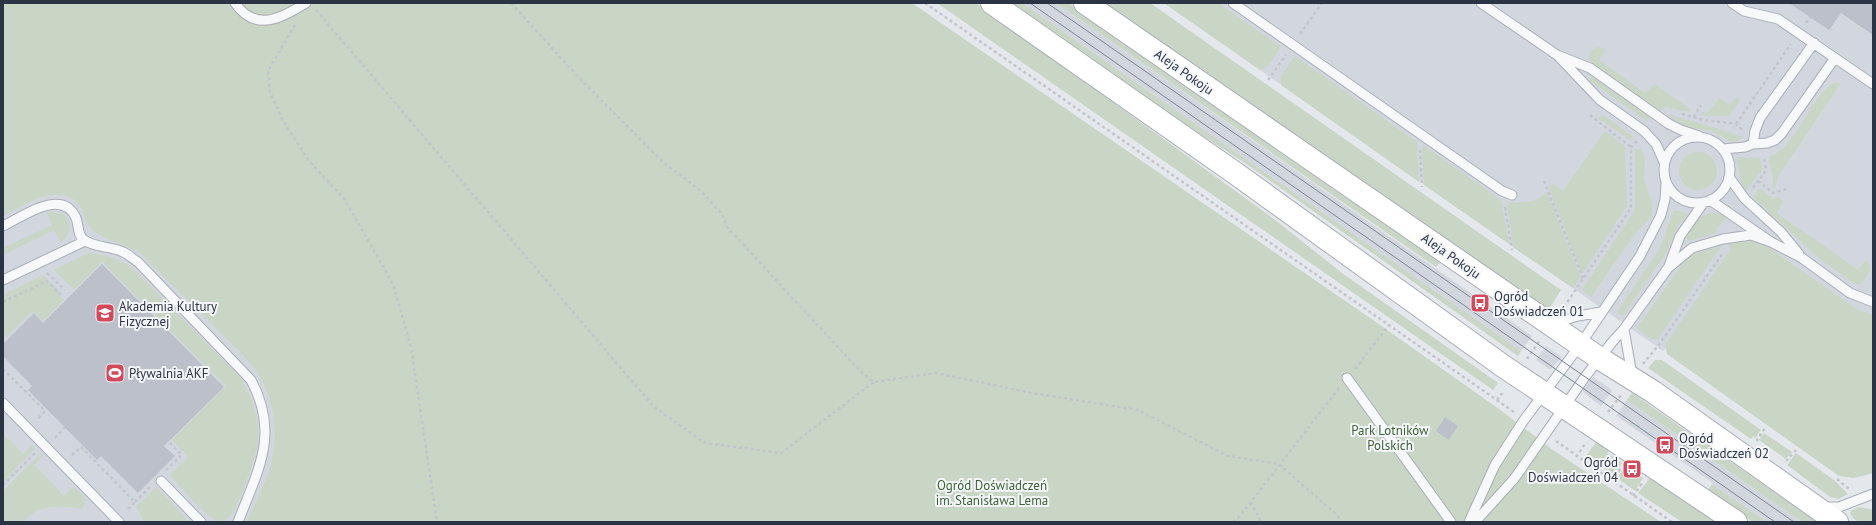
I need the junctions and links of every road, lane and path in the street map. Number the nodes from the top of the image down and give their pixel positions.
1 (235, 3) edge
2 (306, 3) edge
3 (511, 3) edge
4 (925, 3) edge
5 (992, 3) edge
6 (1085, 3) edge
7 (1233, 3) edge
8 (1322, 3) edge
9 (1481, 3) edge
10 (1732, 3) edge
11 (315, 9) dead end
12 (297, 21) dead end
13 (1298, 38) dead end
14 (1794, 39) dead end
15 (1814, 43) junction
16 (1288, 52) dead end
17 (1557, 55) junction
18 (1835, 58) junction
19 (1268, 80) dead end
20 (1873, 84) edge
21 (1701, 105) dead end
22 (1680, 114) dead end
23 (1590, 115) dead end
24 (1694, 117) junction
25 (1736, 124) junction
26 (1419, 132) junction
27 (1745, 134) dead end
28 (1699, 136) junction
29 (1637, 140) dead end
30 (1754, 144) junction
31 (1631, 147) junction
32 (1723, 149) junction
33 (1764, 157) dead end
34 (1664, 162) junction
35 (1729, 177) junction
36 (1544, 181) dead end
37 (1758, 181) junction
38 (1666, 183) junction
39 (1422, 187) dead end
40 (1786, 189) dead end
41 (1752, 190) dead end
42 (1502, 191) junction
43 (1512, 195) dead end
44 (1707, 201) junction
45 (3, 226) edge
46 (85, 241) junction
47 (1771, 242) junction
48 (1726, 249) dead end
49 (1512, 250) dead end
50 (1802, 258) junction
51 (1668, 268) junction
52 (45, 271) dead end
53 (1583, 279) junction
54 (3, 280) edge
55 (65, 290) dead end
56 (61, 295) dead end
57 (3, 302) edge
58 (1873, 302) edge
59 (1601, 312) junction
60 (1388, 325) junction
61 (1551, 325) junction
62 (1624, 329) junction
63 (1580, 345) junction
64 (1599, 358) junction
65 (1526, 361) dead end
66 (3, 369) edge
67 (1634, 377) junction
68 (1347, 378) junction
69 (874, 382) junction
70 (1506, 388) dead end
71 (1545, 394) junction
72 (1497, 400) junction
73 (3, 403) edge
74 (1565, 406) junction
75 (1516, 414) dead end
76 (1607, 414) dead end
77 (40, 426) dead end
78 (65, 428) dead end
79 (1765, 428) dead end
80 (49, 435) dead end
81 (53, 439) junction
82 (1587, 441) dead end
83 (169, 442) dead end
84 (43, 444) junction
85 (58, 444) dead end
86 (1559, 444) dead end
87 (1763, 445) dead end
88 (1796, 450) dead end
89 (66, 452) dead end
90 (1576, 457) junction
91 (1781, 457) dead end
92 (1280, 464) junction
93 (165, 471) dead end
94 (161, 481) dead end
95 (3, 485) edge
96 (145, 492) dead end
97 (1871, 497) edge
98 (135, 502) junction
99 (1251, 502) junction
100 (1813, 504) junction
101 (118, 521) edge
102 (201, 522) edge
103 (238, 522) edge
104 (437, 522) edge
105 (1233, 522) edge
106 (1261, 522) edge
107 (1341, 522) edge
108 (1451, 522) edge
109 (1468, 522) edge
110 (1475, 522) edge
111 (1672, 522) edge
112 (1736, 522) edge
113 (1837, 522) edge

1 - 2 lane
3 - 69 path
4 - 60 path
5 - 71 main road
6 - 61 main road, Aleja Pokoju
7 - 26 lane
8 - 13 path
9 - 17 lane
10 - 15 lane
11 - 69 path
12 - 104 path
14 - 25 path
15 - 18 lane
15 - 30 lane
16 - 19 path
17 - 28 lane
17 - 34 lane
18 - 20 lane
18 - 30 lane
21 - 24 path
22 - 24 path
23 - 31 path
24 - 25 path
25 - 27 path
26 - 39 path
26 - 42 lane
28 - 32 lane
28 - 34 lane
29 - 31 path
30 - 32 lane
31 - 53 path
32 - 35 lane
33 - 37 path
34 - 38 lane
35 - 44 lane
35 - 50 lane
36 - 53 path
37 - 40 path
37 - 41 path
38 - 44 lane
38 - 59 lane
42 - 43 lane
42 - 49 path
44 - 47 lane
44 - 51 lane
45 - 46 lane
46 - 54 lane
46 - 103 lane
47 - 50 lane
47 - 51 lane
48 - 67 path
50 - 58 lane
51 - 62 lane
52 - 55 path
53 - 61 path
56 - 57 path
59 - 61 lane
59 - 63 lane
60 - 68 path
60 - 72 path
61 - 63 main road, Aleja Pokoju
61 - 65 path
62 - 64 lane
62 - 67 lane
63 - 64 main road, Aleja Pokoju
63 - 71 lane
64 - 67 main road, Aleja Pokoju
64 - 74 lane
66 - 77 path
67 - 76 path
67 - 100 main road, Aleja Pokoju
68 - 92 path
68 - 108 lane
69 - 92 path
70 - 72 path
71 - 74 main road
71 - 109 lane
72 - 75 path
73 - 84 lane
74 - 110 lane
74 - 112 main road
78 - 81 path
79 - 87 path
80 - 81 path
81 - 85 path
82 - 90 path
83 - 93 path
84 - 95 path
84 - 101 lane
86 - 90 path
88 - 91 path
89 - 98 path
90 - 111 path
92 - 99 path
92 - 107 path
94 - 102 lane
96 - 98 path
97 - 100 lane
98 - 101 path
99 - 105 path
99 - 106 path
100 - 113 main road, Aleja Pokoju

